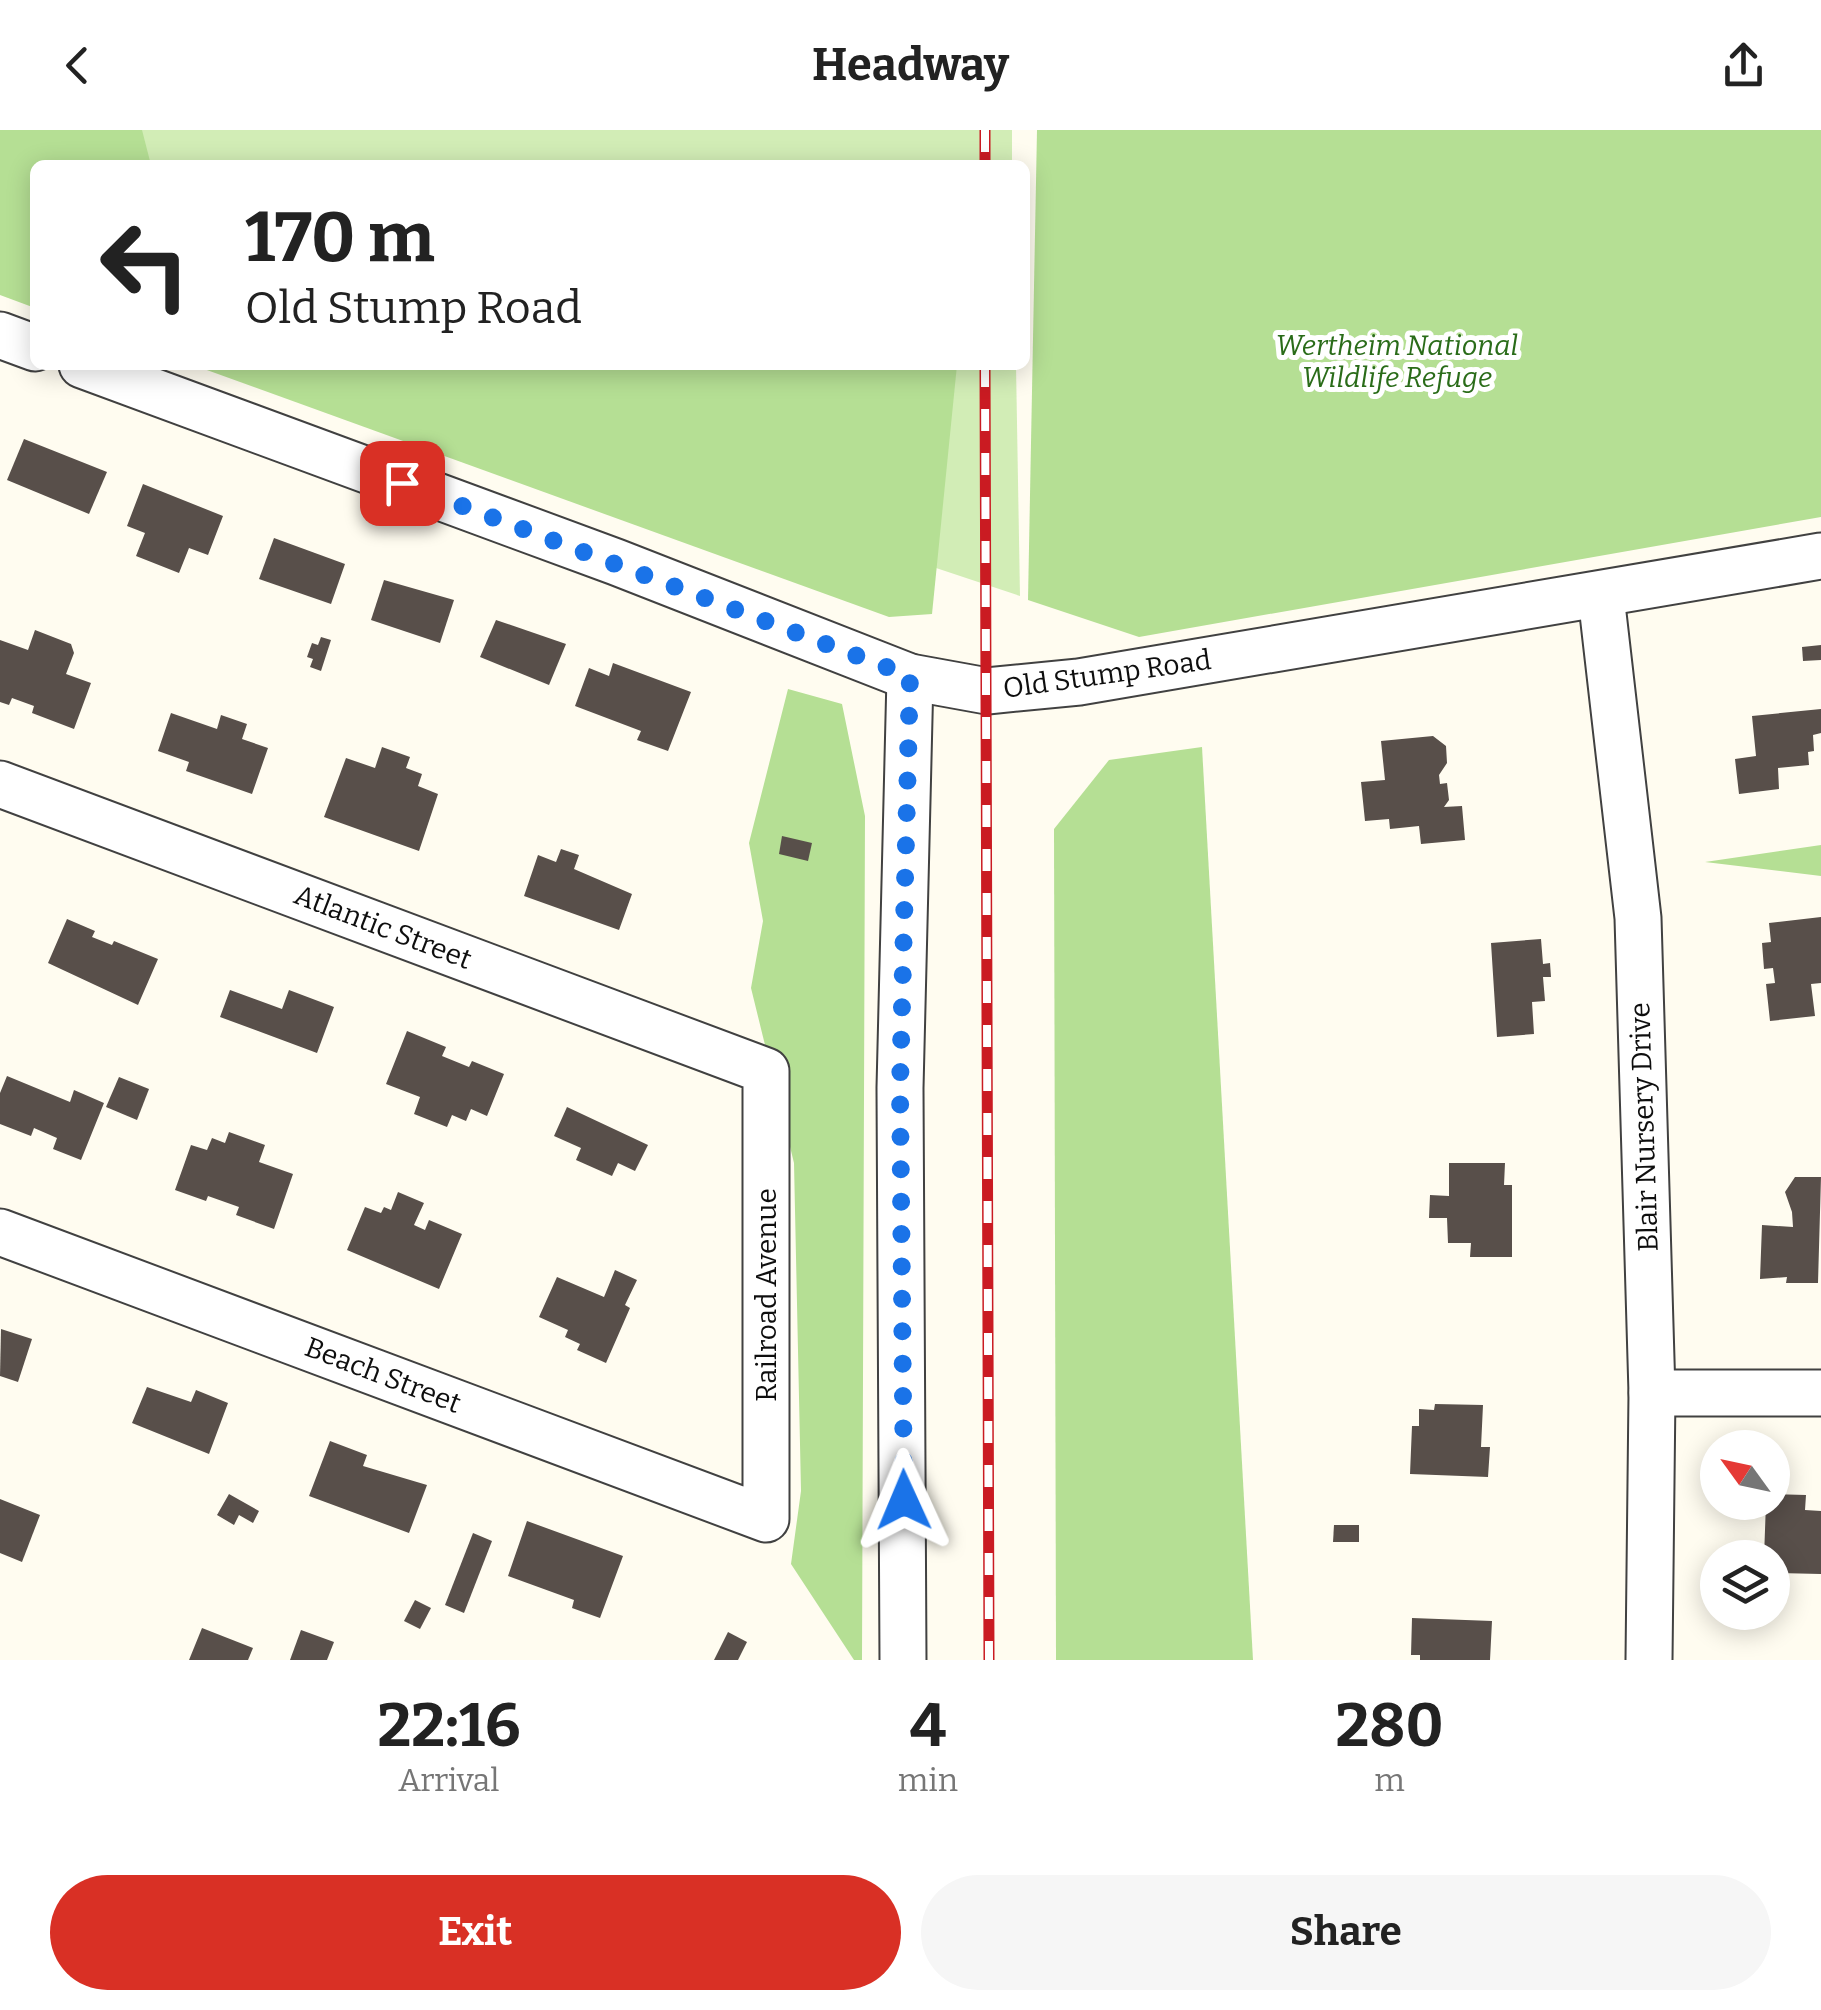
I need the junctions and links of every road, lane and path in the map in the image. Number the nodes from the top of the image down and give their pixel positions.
1 (0, 334) edge
2 (30, 346) edge
3 (96, 370) edge
4 (1821, 556) edge
5 (1601, 596) junction
6 (910, 676) junction
7 (0, 784) edge
8 (766, 1070) joint
9 (0, 1232) edge
10 (1652, 1393) junction
11 (1821, 1394) edge
12 (766, 1519) joint
13 (903, 1660) edge
14 (1649, 1660) edge

1 - 2 street
3 - 6 street, Old Stump Road
4 - 5 street, Old Stump Road
5 - 6 street, Old Stump Road
5 - 10 street, Blair Nursery Drive
6 - 13 street
7 - 8 street, Atlantic Street
8 - 12 street, Railroad Avenue
9 - 12 street, Beach Street
10 - 11 street
10 - 14 street, Blair Nursery Drive

